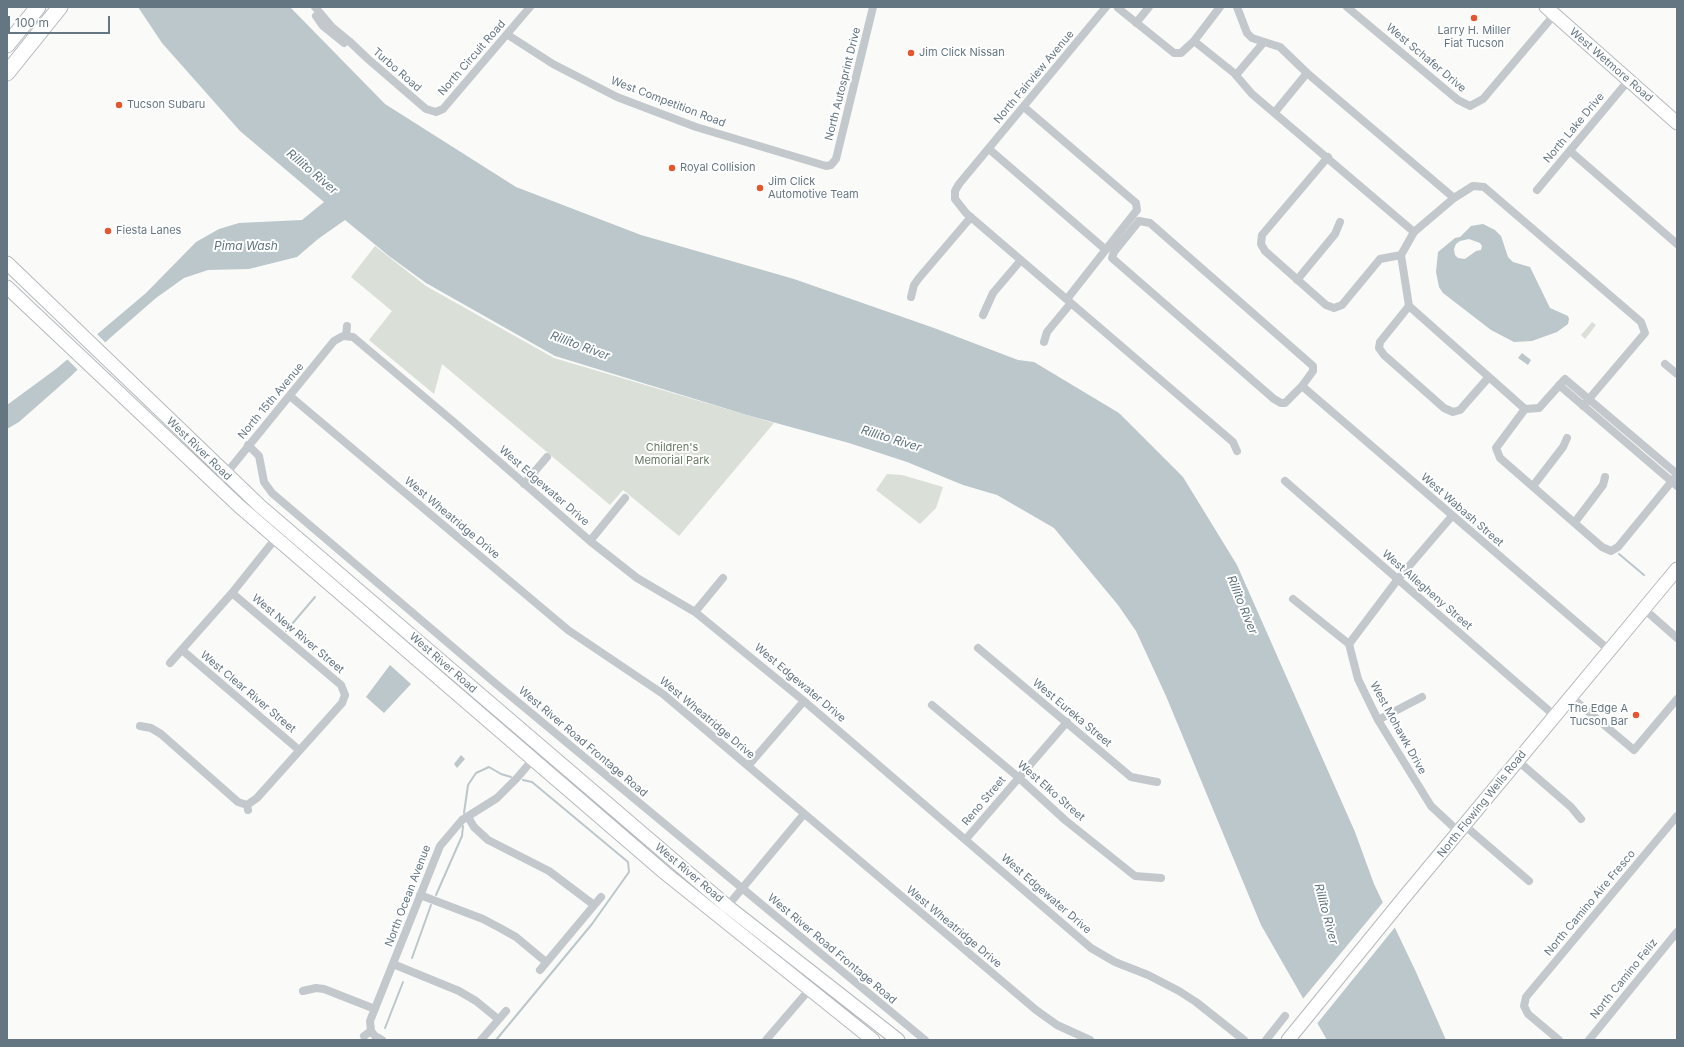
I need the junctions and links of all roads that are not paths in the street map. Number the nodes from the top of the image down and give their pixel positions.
1 (38, 7) edge
2 (59, 7) edge
3 (314, 7) edge
4 (530, 7) edge
5 (873, 7) edge
6 (1106, 7) edge
7 (1150, 7) edge
8 (1220, 7) edge
9 (1237, 7) edge
10 (1347, 7) edge
11 (1118, 8) dead end
12 (1550, 11) edge
13 (1136, 23) junction
14 (508, 35) junction
15 (1194, 41) junction
16 (1264, 42) junction
17 (7, 45) edge
18 (1307, 73) junction
19 (7, 74) edge
20 (1236, 75) junction
21 (1628, 81) junction
22 (1470, 106) junction
23 (1024, 107) junction
24 (426, 109) joint
25 (1275, 112) junction
26 (1471, 115) dead end
27 (1676, 121) edge
28 (989, 149) junction
29 (1570, 151) junction
30 (1328, 158) junction
31 (831, 165) joint
32 (1537, 190) dead end
33 (1454, 198) junction
34 (971, 217) junction
35 (1340, 222) dead end
36 (1414, 232) junction
37 (1677, 244) edge
38 (1106, 250) junction
39 (1401, 255) junction
40 (1021, 260) junction
41 (7, 263) edge
42 (1298, 280) junction
43 (7, 287) edge
44 (911, 297) dead end
45 (1069, 301) junction
46 (1409, 306) junction
47 (983, 315) dead end
48 (347, 326) dead end
49 (346, 336) junction
50 (1044, 342) dead end
51 (1665, 364) dead end
52 (1677, 374) edge
53 (1488, 378) junction
54 (1559, 385) junction
55 (1302, 386) junction
56 (290, 396) junction
57 (1589, 398) junction
58 (1583, 406) junction
59 (1525, 409) junction
60 (1567, 438) dead end
61 (248, 445) junction
62 (1237, 451) dead end
63 (547, 457) dead end
64 (225, 474) junction
65 (1605, 477) dead end
66 (1676, 479) edge
67 (1285, 481) dead end
68 (524, 484) junction
69 (216, 486) junction
70 (1533, 486) junction
71 (626, 498) dead end
72 (1452, 516) junction
73 (1575, 522) junction
74 (276, 538) junction
75 (590, 541) junction
76 (1677, 568) edge
77 (723, 578) dead end
78 (1398, 579) junction
79 (232, 593) junction
80 (1293, 599) dead end
81 (1644, 608) junction
82 (695, 612) junction
83 (1677, 638) edge
84 (1349, 644) junction
85 (978, 648) dead end
86 (182, 650) junction
87 (1609, 650) junction
88 (170, 663) dead end
89 (1422, 697) dead end
90 (1571, 697) junction
91 (1677, 699) edge
92 (804, 700) junction
93 (932, 706) dead end
94 (1555, 716) junction
95 (1378, 720) junction
96 (1067, 722) junction
97 (140, 726) dead end
98 (299, 750) junction
99 (534, 758) junction
100 (1518, 761) junction
101 (748, 766) junction
102 (1018, 777) junction
103 (1157, 782) dead end
104 (804, 814) junction
105 (1677, 816) edge
106 (468, 817) junction
107 (1581, 820) dead end
108 (1462, 828) junction
109 (966, 839) junction
110 (1161, 878) dead end
111 (1529, 881) dead end
112 (742, 888) junction
113 (420, 895) junction
114 (601, 897) dead end
115 (594, 905) junction
116 (728, 906) junction
117 (719, 917) junction
118 (1677, 932) edge
119 (546, 962) junction
120 (393, 964) junction
121 (540, 970) dead end
122 (809, 990) junction
123 (303, 991) dead end
124 (375, 1009) junction
125 (506, 1011) dead end
126 (1285, 1016) dead end
127 (498, 1020) junction
128 (382, 1040) edge
129 (482, 1040) edge
130 (766, 1040) edge
131 (873, 1040) edge
132 (898, 1040) edge
133 (925, 1040) edge
134 (1090, 1040) edge
135 (1244, 1040) edge
136 (1266, 1040) edge
137 (1288, 1040) edge
138 (1559, 1040) edge
139 (1589, 1040) edge

1 - 17 highway
2 - 19 highway
3 - 24 street, Turbo Road
4 - 14 street, North Circuit Road
5 - 31 street, North Autosprint Drive
6 - 23 street, North Fairview Avenue
7 - 13 street
8 - 15 street
9 - 16 street
10 - 22 street, West Schafer Drive
11 - 13 street
12 - 21 main road, West Wetmore Road
12 - 22 street, West Schafer Drive
13 - 15 street
14 - 24 street, North Circuit Road
14 - 31 street, West Competition Road
15 - 20 street
16 - 18 street
16 - 20 street
18 - 25 street
18 - 33 street
20 - 25 street
21 - 27 main road, West Wetmore Road
21 - 29 street, North Lake Drive
22 - 26 street
23 - 28 street, North Fairview Avenue
23 - 38 street
25 - 30 street
28 - 34 street, North Fairview Avenue
28 - 38 street
29 - 32 street, North Lake Drive
29 - 37 street
30 - 36 street
30 - 42 street
33 - 36 street
33 - 57 street
34 - 40 street
34 - 44 street
35 - 42 street
36 - 39 street
38 - 45 street
39 - 42 street
39 - 46 street
40 - 45 street
40 - 47 street
41 - 64 main road, West River Road
43 - 69 main road, West River Road
45 - 50 street
45 - 62 street
46 - 53 street
46 - 53 street
48 - 49 street
49 - 56 street, North 15th Avenue
49 - 68 street, West Edgewater Drive
51 - 52 street
53 - 59 street
54 - 57 street
54 - 58 street
54 - 59 street
55 - 55 street
55 - 72 street, West Wabash Street
56 - 61 street, North 15th Avenue
56 - 101 street, West Wheatridge Drive
57 - 58 street
57 - 66 street
58 - 66 street
59 - 70 street
60 - 70 street
61 - 64 street, North 15th Avenue
61 - 112 street, West River Road Frontage Road
63 - 68 street
64 - 69 street, North 15th Avenue
64 - 116 main road, West River Road
65 - 73 street
66 - 73 street
67 - 78 street, West Allegheny Street
68 - 75 street, West Edgewater Drive
69 - 74 main road, West River Road
70 - 73 street
71 - 75 street
72 - 78 street
72 - 87 street, West Wabash Street
74 - 79 street
74 - 99 main road, West River Road
75 - 82 street, West Edgewater Drive
76 - 81 main road, North Flowing Wells Road
77 - 82 street
78 - 84 street
78 - 94 street, West Allegheny Street
79 - 86 street
79 - 98 street, West New River Street
80 - 84 street
81 - 83 street
81 - 87 main road, North Flowing Wells Road
82 - 92 street, West Edgewater Drive
84 - 95 street, West Mohawk Drive
85 - 96 street, West Eureka Street
86 - 88 street
86 - 98 street, West Clear River Street
87 - 90 main road, North Flowing Wells Road
89 - 95 street
90 - 91 street
90 - 94 main road, North Flowing Wells Road
92 - 101 street
92 - 109 street, West Edgewater Drive
93 - 102 street, West Elko Street
94 - 100 main road, North Flowing Wells Road
95 - 108 street, West Mohawk Drive
96 - 102 street, Reno Street
96 - 103 street, West Eureka Street
97 - 98 street
99 - 106 street, North Ocean Avenue
99 - 117 main road, West River Road
100 - 107 street
100 - 108 main road, North Flowing Wells Road
101 - 104 street, West Wheatridge Drive
102 - 109 street, Reno Street
102 - 110 street, West Elko Street
104 - 112 street
104 - 134 street, West Wheatridge Drive
105 - 138 street, North Camino Aire Fresco
106 - 113 street, North Ocean Avenue
106 - 115 street
108 - 111 street, West Mohawk Drive
108 - 137 main road, North Flowing Wells Road
109 - 135 street, West Edgewater Drive
112 - 116 street
112 - 133 street, West River Road Frontage Road
113 - 119 street
113 - 120 street, North Ocean Avenue
114 - 115 street
115 - 119 street
116 - 117 street
116 - 132 main road, West River Road
117 - 122 main road, West River Road
118 - 139 street, North Camino Feliz
119 - 121 street
120 - 124 street, North Ocean Avenue
120 - 127 street
122 - 130 street
122 - 131 main road, West River Road
123 - 124 street
124 - 128 street, North Ocean Avenue
125 - 127 street
126 - 136 street
127 - 129 street

